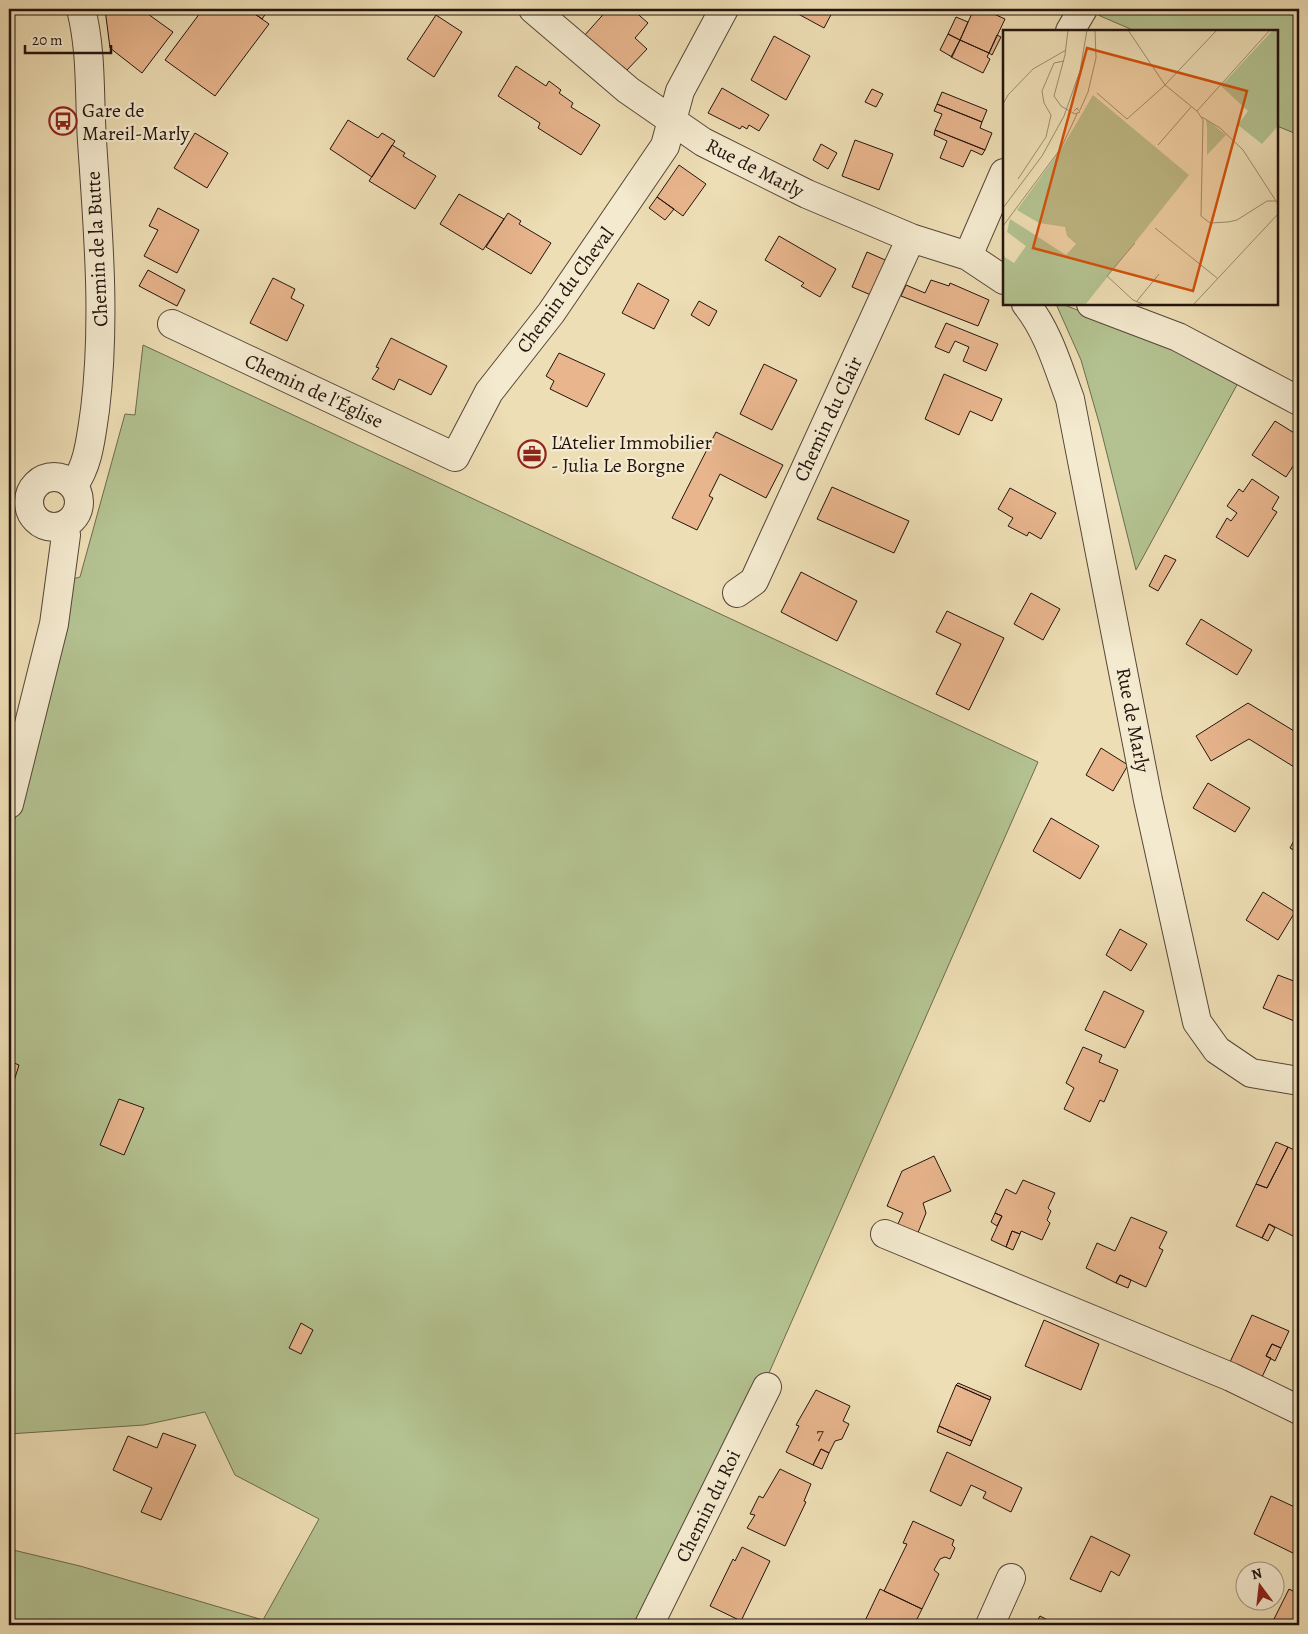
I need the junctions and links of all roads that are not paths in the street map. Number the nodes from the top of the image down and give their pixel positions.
1 (81, 9) edge
2 (533, 9) edge
3 (724, 9) edge
4 (1083, 9) edge
5 (1071, 30) edge
6 (672, 122) junction
7 (1003, 175) edge
8 (912, 238) junction
9 (968, 256) junction
10 (1003, 279) edge
11 (1027, 305) edge
12 (1094, 305) edge
13 (172, 324) dead end
14 (1299, 400) edge
15 (455, 457) joint
16 (73, 486) junction
17 (19, 506) edge
18 (64, 525) junction
19 (737, 593) dead end
20 (9, 804) edge
21 (1299, 1081) edge
22 (885, 1234) dead end
23 (767, 1387) dead end
24 (1299, 1410) edge
25 (1011, 1578) dead end
26 (649, 1625) edge
27 (990, 1625) edge

1 - 16 street, Chemin de la Butte
2 - 6 street, Rue de Marly
3 - 6 street, Chemin du Cheval
4 - 5 street
6 - 8 street, Rue de Marly
6 - 15 street, Chemin du Cheval
7 - 9 street
8 - 9 street, Rue de Marly
8 - 19 street, Chemin du Clair
9 - 10 street, Rue de Marly
11 - 21 street, Rue de Marly
12 - 14 street
13 - 15 street, Chemin de l'Église
16 - 17 street
16 - 18 street
17 - 18 street
18 - 20 street
22 - 24 street
23 - 26 street, Chemin du Roi
25 - 27 street

